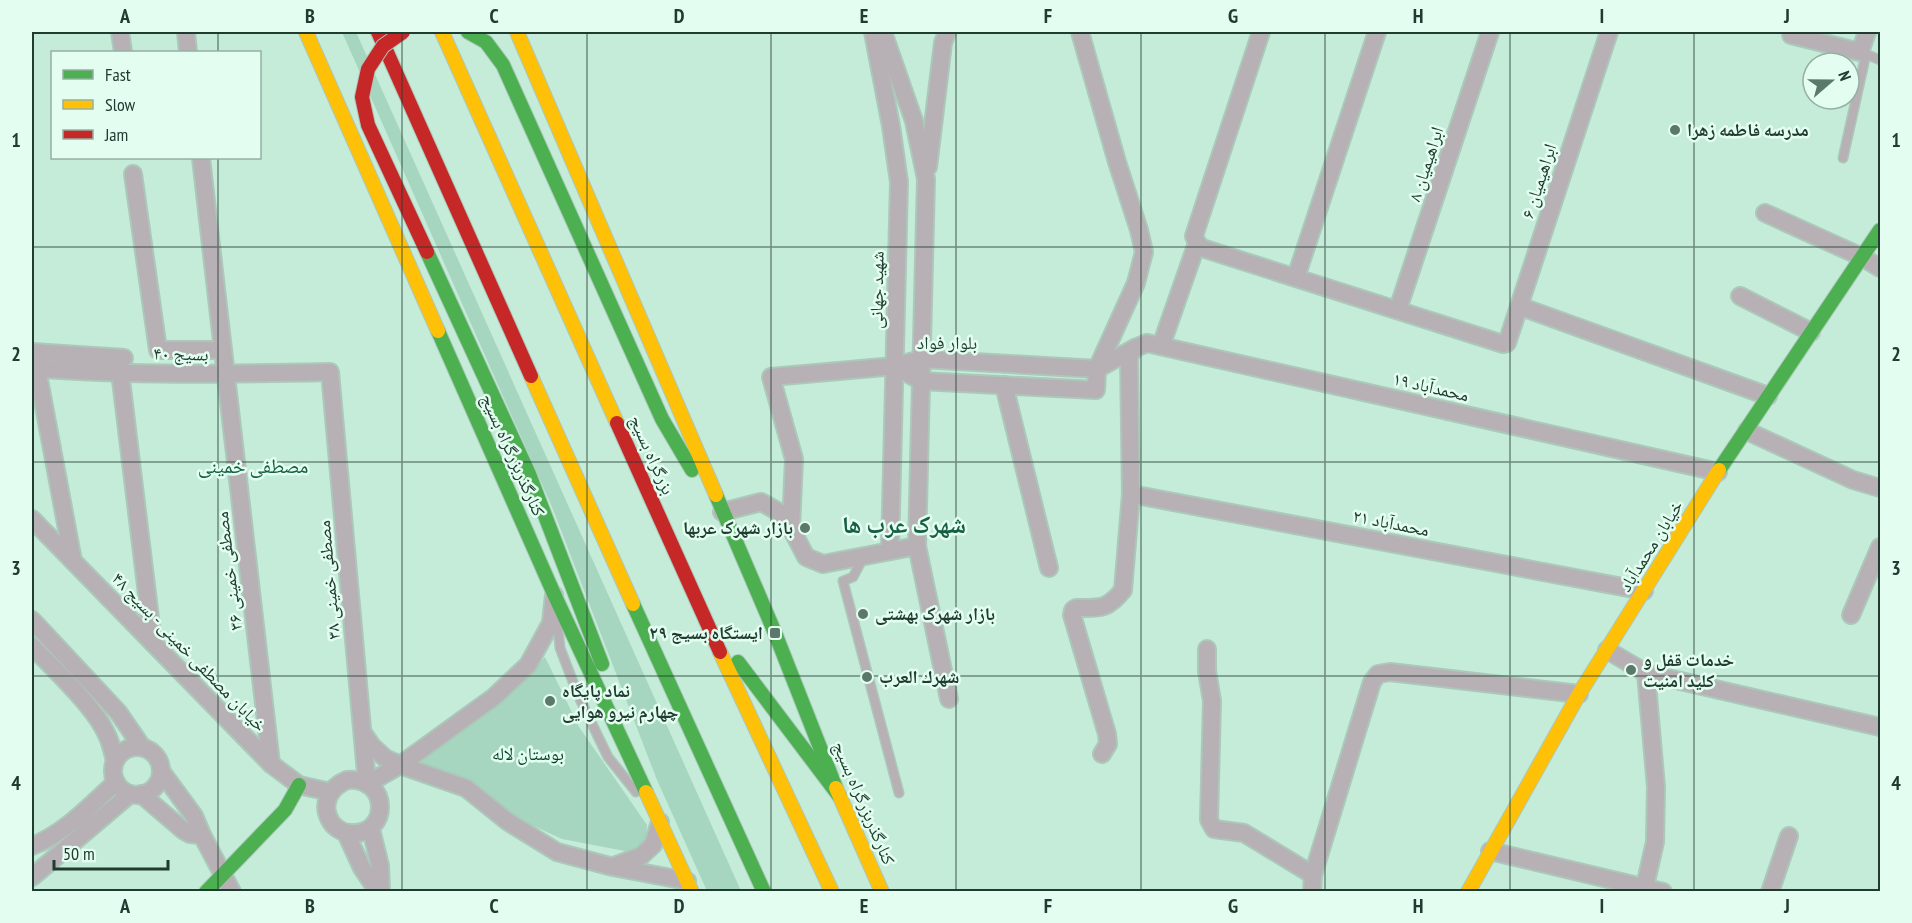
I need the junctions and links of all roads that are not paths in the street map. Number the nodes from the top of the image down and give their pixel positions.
1 (120, 32) edge
2 (186, 32) edge
3 (306, 32) edge
4 (378, 32) edge
5 (403, 32) edge
6 (442, 32) edge
7 (468, 32) edge
8 (517, 32) edge
9 (873, 32) edge
10 (883, 32) edge
11 (947, 32) edge
12 (1080, 32) edge
13 (1261, 32) edge
14 (1377, 32) edge
15 (1490, 32) edge
16 (1609, 32) edge
17 (1867, 32) edge
18 (1791, 35) dead end
19 (123, 51) edge
20 (188, 51) edge
21 (1863, 53) junction
22 (1881, 60) edge
23 (1843, 158) dead end
24 (201, 159) edge
25 (133, 174) dead end
26 (926, 179) junction
27 (1766, 213) dead end
28 (1881, 230) edge
29 (1197, 243) junction
30 (1862, 257) junction
31 (1881, 268) edge
32 (1296, 277) junction
33 (1740, 296) dead end
34 (1519, 306) junction
35 (1398, 309) junction
36 (1812, 332) junction
37 (1161, 346) junction
38 (1135, 348) junction
39 (223, 350) junction
40 (32, 352) edge
41 (922, 359) junction
42 (122, 365) junction
43 (895, 366) junction
44 (34, 368) edge
45 (1097, 369) junction
46 (330, 372) joint
47 (225, 374) junction
48 (921, 381) junction
49 (1004, 386) junction
50 (1768, 396) junction
51 (1747, 431) junction
52 (1718, 472) junction
53 (1881, 488) edge
54 (1131, 494) junction
55 (722, 512) junction
56 (32, 519) edge
57 (791, 528) junction
58 (917, 546) junction
59 (1881, 547) edge
60 (890, 551) junction
61 (864, 557) junction
62 (73, 561) junction
63 (1050, 568) dead end
64 (1644, 591) junction
65 (554, 594) junction
66 (1851, 615) dead end
67 (704, 617) junction
68 (32, 620) edge
69 (153, 643) junction
70 (32, 646) edge
71 (1208, 649) dead end
72 (1607, 650) junction
73 (1646, 673) junction
74 (1579, 694) junction
75 (949, 699) dead end
76 (1881, 727) edge
77 (362, 732) junction
78 (142, 747) junction
79 (1102, 754) dead end
80 (115, 761) junction
81 (272, 764) junction
82 (400, 765) junction
83 (161, 771) junction
84 (116, 782) junction
85 (298, 784) junction
86 (367, 784) junction
87 (330, 792) junction
88 (899, 793) dead end
89 (136, 794) junction
90 (840, 797) junction
91 (660, 822) junction
92 (371, 829) junction
93 (346, 833) junction
94 (202, 836) junction
95 (1789, 836) dead end
96 (32, 846) edge
97 (1490, 851) junction
98 (613, 867) junction
99 (223, 875) junction
100 (32, 877) edge
101 (1312, 883) edge
102 (690, 886) edge
103 (1645, 886) junction
104 (207, 891) edge
105 (232, 891) edge
106 (379, 891) edge
107 (764, 891) edge
108 (832, 891) edge
109 (882, 891) edge
110 (1468, 891) edge
111 (1663, 891) edge
112 (1770, 891) edge

1 - 19 street
2 - 20 street
3 - 65 main road, کنارگذربزرگراه بسیج
4 - 107 main road
5 - 91 main road, bridge
6 - 67 main road, بزرگراه بسیج
7 - 55 main road
8 - 55 main road, کنارگذربزرگراه بسیج
9 - 43 street, شهید جهانی
10 - 26 street
11 - 26 street
12 - 45 street
13 - 29 street
14 - 32 street
15 - 35 street, ابراهیمیان ۸
16 - 34 street, ابراهیمیان ۶
17 - 21 street
18 - 21 street
21 - 22 lane
21 - 23 lane
24 - 39 street, مصطفی خمینی ۳۶
25 - 39 street
26 - 41 street
27 - 30 street
28 - 30 main road, خیابان محمدآباد
29 - 32 street
29 - 37 street
30 - 31 street
30 - 36 main road, خیابان محمدآباد
32 - 35 street
33 - 36 street
34 - 35 street, ابراهیمیان ۶
34 - 50 street
36 - 50 main road, خیابان محمدآباد
37 - 38 street, محمدآباد ۱۹
37 - 52 street, محمدآباد ۱۹
38 - 45 street
38 - 54 street
39 - 47 street, مصطفی خمینی ۳۶
40 - 42 street
41 - 43 street, بلوار فواد
41 - 45 street, بلوار فواد
41 - 48 street
42 - 44 street, بسیج ۴۰
42 - 47 street, بسیج ۴۰
42 - 69 street
43 - 48 street, بلوار فواد
43 - 57 street
43 - 60 street, شهید جهانی
44 - 62 street
45 - 49 street, بلوار فواد
46 - 47 street, بسیج ۴۰
46 - 77 street, مصطفی خمینی ۳۸
47 - 81 street, مصطفی خمینی ۳۶
48 - 49 street, بلوار فواد
48 - 58 street
49 - 63 street
50 - 51 main road, خیابان محمدآباد
51 - 52 main road, خیابان محمدآباد
51 - 53 street
52 - 64 main road, خیابان محمدآباد
54 - 64 street, محمدآباد ۲۱
54 - 79 street
55 - 57 street
55 - 90 main road, کنارگذربزرگراه بسیج
56 - 62 street, خیابان مصطفی خمینی - بسیج ۴۸
57 - 61 street
58 - 60 street
58 - 75 street
59 - 66 street
60 - 61 street
61 - 88 lane
62 - 69 street, خیابان مصطفی خمینی - بسیج ۴۸
64 - 72 main road, خیابان محمدآباد
65 - 82 street
65 - 91 main road, کنارگذربزرگراه بسیج
65 - 91 lane
67 - 90 main road
67 - 108 main road, بزرگراه بسیج
68 - 78 street
69 - 81 street, خیابان مصطفی خمینی - بسیج ۴۸
70 - 80 street
71 - 101 street
72 - 73 street
72 - 74 main road, خیابان محمدآباد
73 - 76 street
73 - 103 street
74 - 97 main road, خیابان محمدآباد
74 - 101 street
77 - 82 street
77 - 86 street, مصطفی خمینی ۳۸
78 - 80 street
78 - 83 street
80 - 84 street
81 - 85 street, خیابان مصطفی خمینی - بسیج ۴۸
82 - 86 street
82 - 98 street
83 - 89 street
83 - 94 street
84 - 89 street
84 - 96 street
85 - 87 street, خیابان مصطفی خمینی - بسیج ۴۸
85 - 99 main road
86 - 87 street
86 - 92 street
87 - 93 street
89 - 94 street
89 - 100 street
90 - 109 main road, کنارگذربزرگراه بسیج
91 - 98 street
91 - 102 main road, کنارگذربزرگراه بسیج
92 - 93 street
92 - 106 street
93 - 106 street
94 - 99 street
95 - 112 street
97 - 103 street
97 - 110 main road, خیابان محمدآباد
98 - 102 street
99 - 104 main road
99 - 105 street
103 - 111 street

